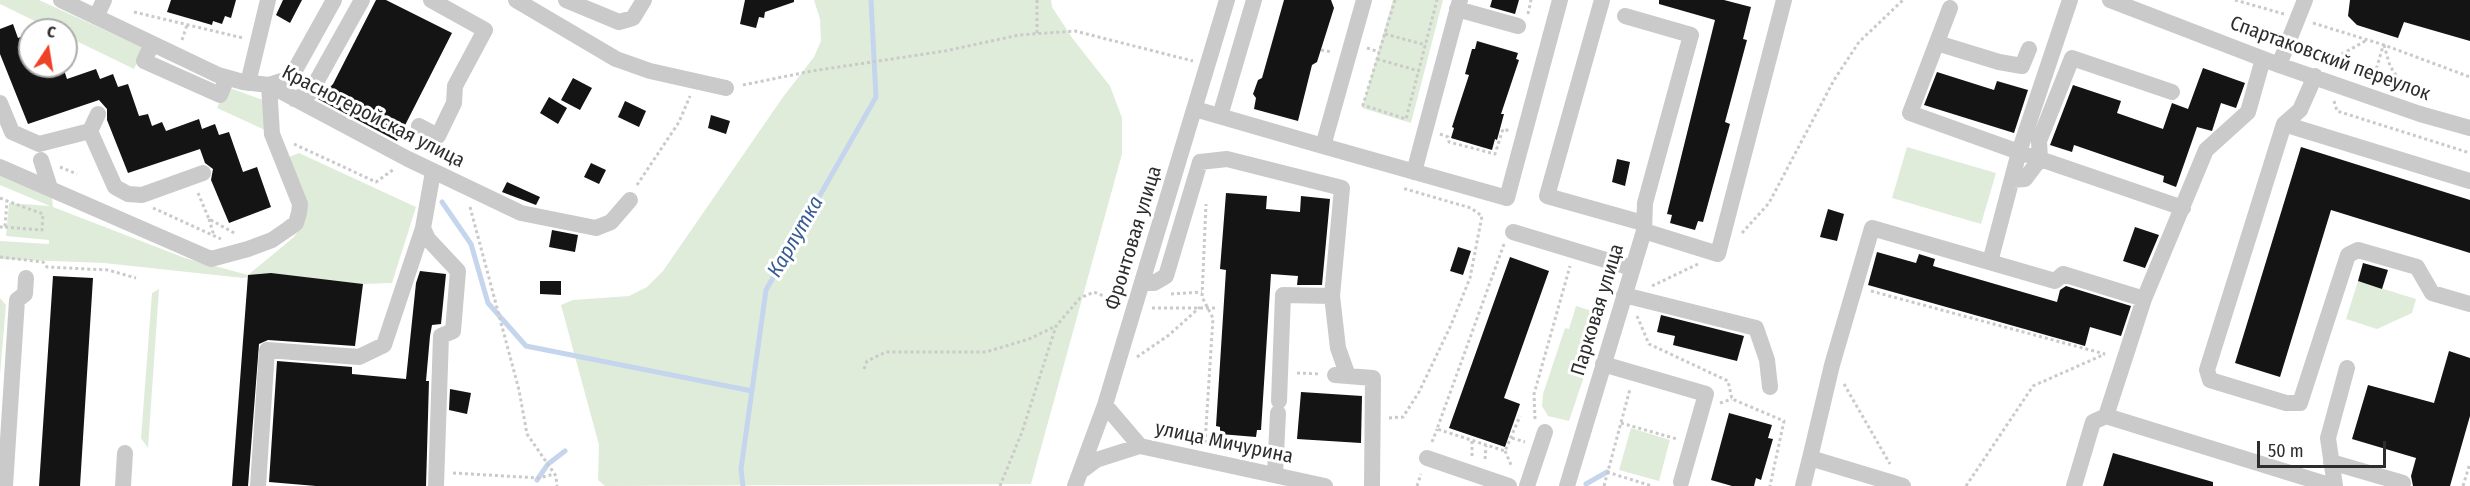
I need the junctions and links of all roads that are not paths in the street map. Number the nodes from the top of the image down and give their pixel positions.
1 (61, 0) edge
2 (104, 0) edge
3 (268, 0) edge
4 (334, 0) edge
5 (362, 0) edge
6 (431, 0) edge
7 (516, 0) edge
8 (566, 0) edge
9 (644, 0) edge
10 (1227, 0) edge
11 (1254, 0) edge
12 (1364, 0) edge
13 (1560, 0) edge
14 (1602, 0) edge
15 (1784, 0) edge
16 (2070, 0) edge
17 (2110, 0) edge
18 (2305, 0) edge
19 (1459, 5) edge
20 (1950, 8) dead end
21 (1625, 16) dead end
22 (96, 17) junction
23 (1518, 26) dead end
24 (1936, 43) junction
25 (2029, 49) dead end
26 (2271, 62) junction
27 (2022, 66) junction
28 (2046, 71) junction
29 (2314, 81) junction
30 (248, 83) junction
31 (269, 85) junction
32 (726, 88) road end
33 (2172, 92) dead end
34 (294, 99) junction
35 (0, 103) edge
36 (1195, 110) junction
37 (98, 114) dead end
38 (1220, 116) junction
39 (2284, 124) junction
40 (419, 126) dead end
41 (2470, 129) edge
42 (90, 132) junction
43 (1323, 146) junction
44 (2019, 153) junction
45 (1180, 156) junction
46 (2040, 159) junction
47 (41, 160) dead end
48 (1200, 162) junction
49 (0, 167) edge
50 (433, 172) junction
51 (1414, 172) junction
52 (2012, 180) junction
53 (199, 181) road end
54 (2470, 181) edge
55 (50, 188) junction
56 (630, 200) road end
57 (2182, 208) junction
58 (133, 209) dead end
59 (1643, 227) junction
60 (140, 228) junction
61 (423, 228) junction
62 (1514, 239) road end
63 (1990, 262) junction
64 (1632, 268) junction
65 (26, 278) dead end
66 (1143, 283) junction
67 (1624, 295) junction
68 (1332, 296) junction
69 (2144, 299) junction
70 (2470, 304) edge
71 (1603, 364) junction
72 (2348, 368) dead end
73 (1770, 387) dead end
74 (1106, 405) junction
75 (2106, 416) junction
76 (1540, 427) road end
77 (1140, 446) junction
78 (125, 453) dead end
79 (1427, 458) dead end
80 (1809, 458) junction
81 (2331, 462) junction
82 (1084, 469) junction
83 (1275, 474) junction
84 (436, 479) edge
85 (1681, 482) dead end
86 (2403, 483) dead end
87 (5, 486) edge
88 (123, 486) edge
89 (258, 486) edge
90 (1075, 486) edge
91 (1325, 486) edge
92 (1372, 486) edge
93 (1509, 486) edge
94 (1527, 486) edge
95 (1567, 486) edge
96 (1803, 486) edge
97 (1903, 486) edge
98 (2074, 486) edge
99 (2333, 486) edge

1 - 22 street, Красногеройская улица
2 - 22 street
3 - 30 street
4 - 31 street
5 - 34 street
6 - 40 street
7 - 32 street
8 - 9 street
10 - 36 street, Фронтовая улица
11 - 38 street
12 - 43 street
13 - 51 street
14 - 59 street
15 - 59 street, Парковая улица
16 - 28 street
17 - 26 street, Спартаковский переулок
18 - 26 street
19 - 23 street
19 - 51 street
20 - 24 street
21 - 59 street
22 - 30 street, Красногеройская улица
24 - 27 street
24 - 44 street
25 - 27 street
26 - 29 street, Спартаковский переулок
26 - 57 street
27 - 28 street
28 - 44 street
29 - 39 street
29 - 41 street, Спартаковский переулок
30 - 31 street, Красногеройская улица
31 - 34 street, Красногеройская улица
31 - 60 street
33 - 46 street
34 - 50 street, Красногеройская улица
35 - 42 street
36 - 38 street
36 - 45 street, Фронтовая улица
37 - 42 street
38 - 43 street
39 - 54 street
39 - 70 street
42 - 53 street
43 - 51 street
44 - 46 street
44 - 52 street
45 - 48 street
45 - 66 street, Фронтовая улица
46 - 52 street
46 - 57 street
47 - 55 street
48 - 66 street
48 - 68 street
49 - 55 street
50 - 56 street, Красногеройская улица
50 - 61 street
52 - 63 street
55 - 60 street
57 - 69 street
58 - 60 street
59 - 64 street, Парковая улица
61 - 84 street
61 - 89 street
62 - 64 street
63 - 69 street
63 - 80 street
64 - 67 street, Парковая улица
65 - 87 street
66 - 74 street, Фронтовая улица
67 - 71 street, Парковая улица
67 - 73 street
68 - 83 street
68 - 92 street
69 - 75 street
71 - 85 street
71 - 95 street, Парковая улица
72 - 81 street
74 - 77 street
74 - 82 street, Фронтовая улица
75 - 98 street
75 - 99 street
76 - 94 street
77 - 82 street, улица Мичурина
77 - 83 street, улица Мичурина
78 - 88 street
79 - 93 street
80 - 96 street
80 - 97 street
81 - 86 street
81 - 99 street
82 - 90 street, Фронтовая улица
83 - 91 street, улица Мичурина

